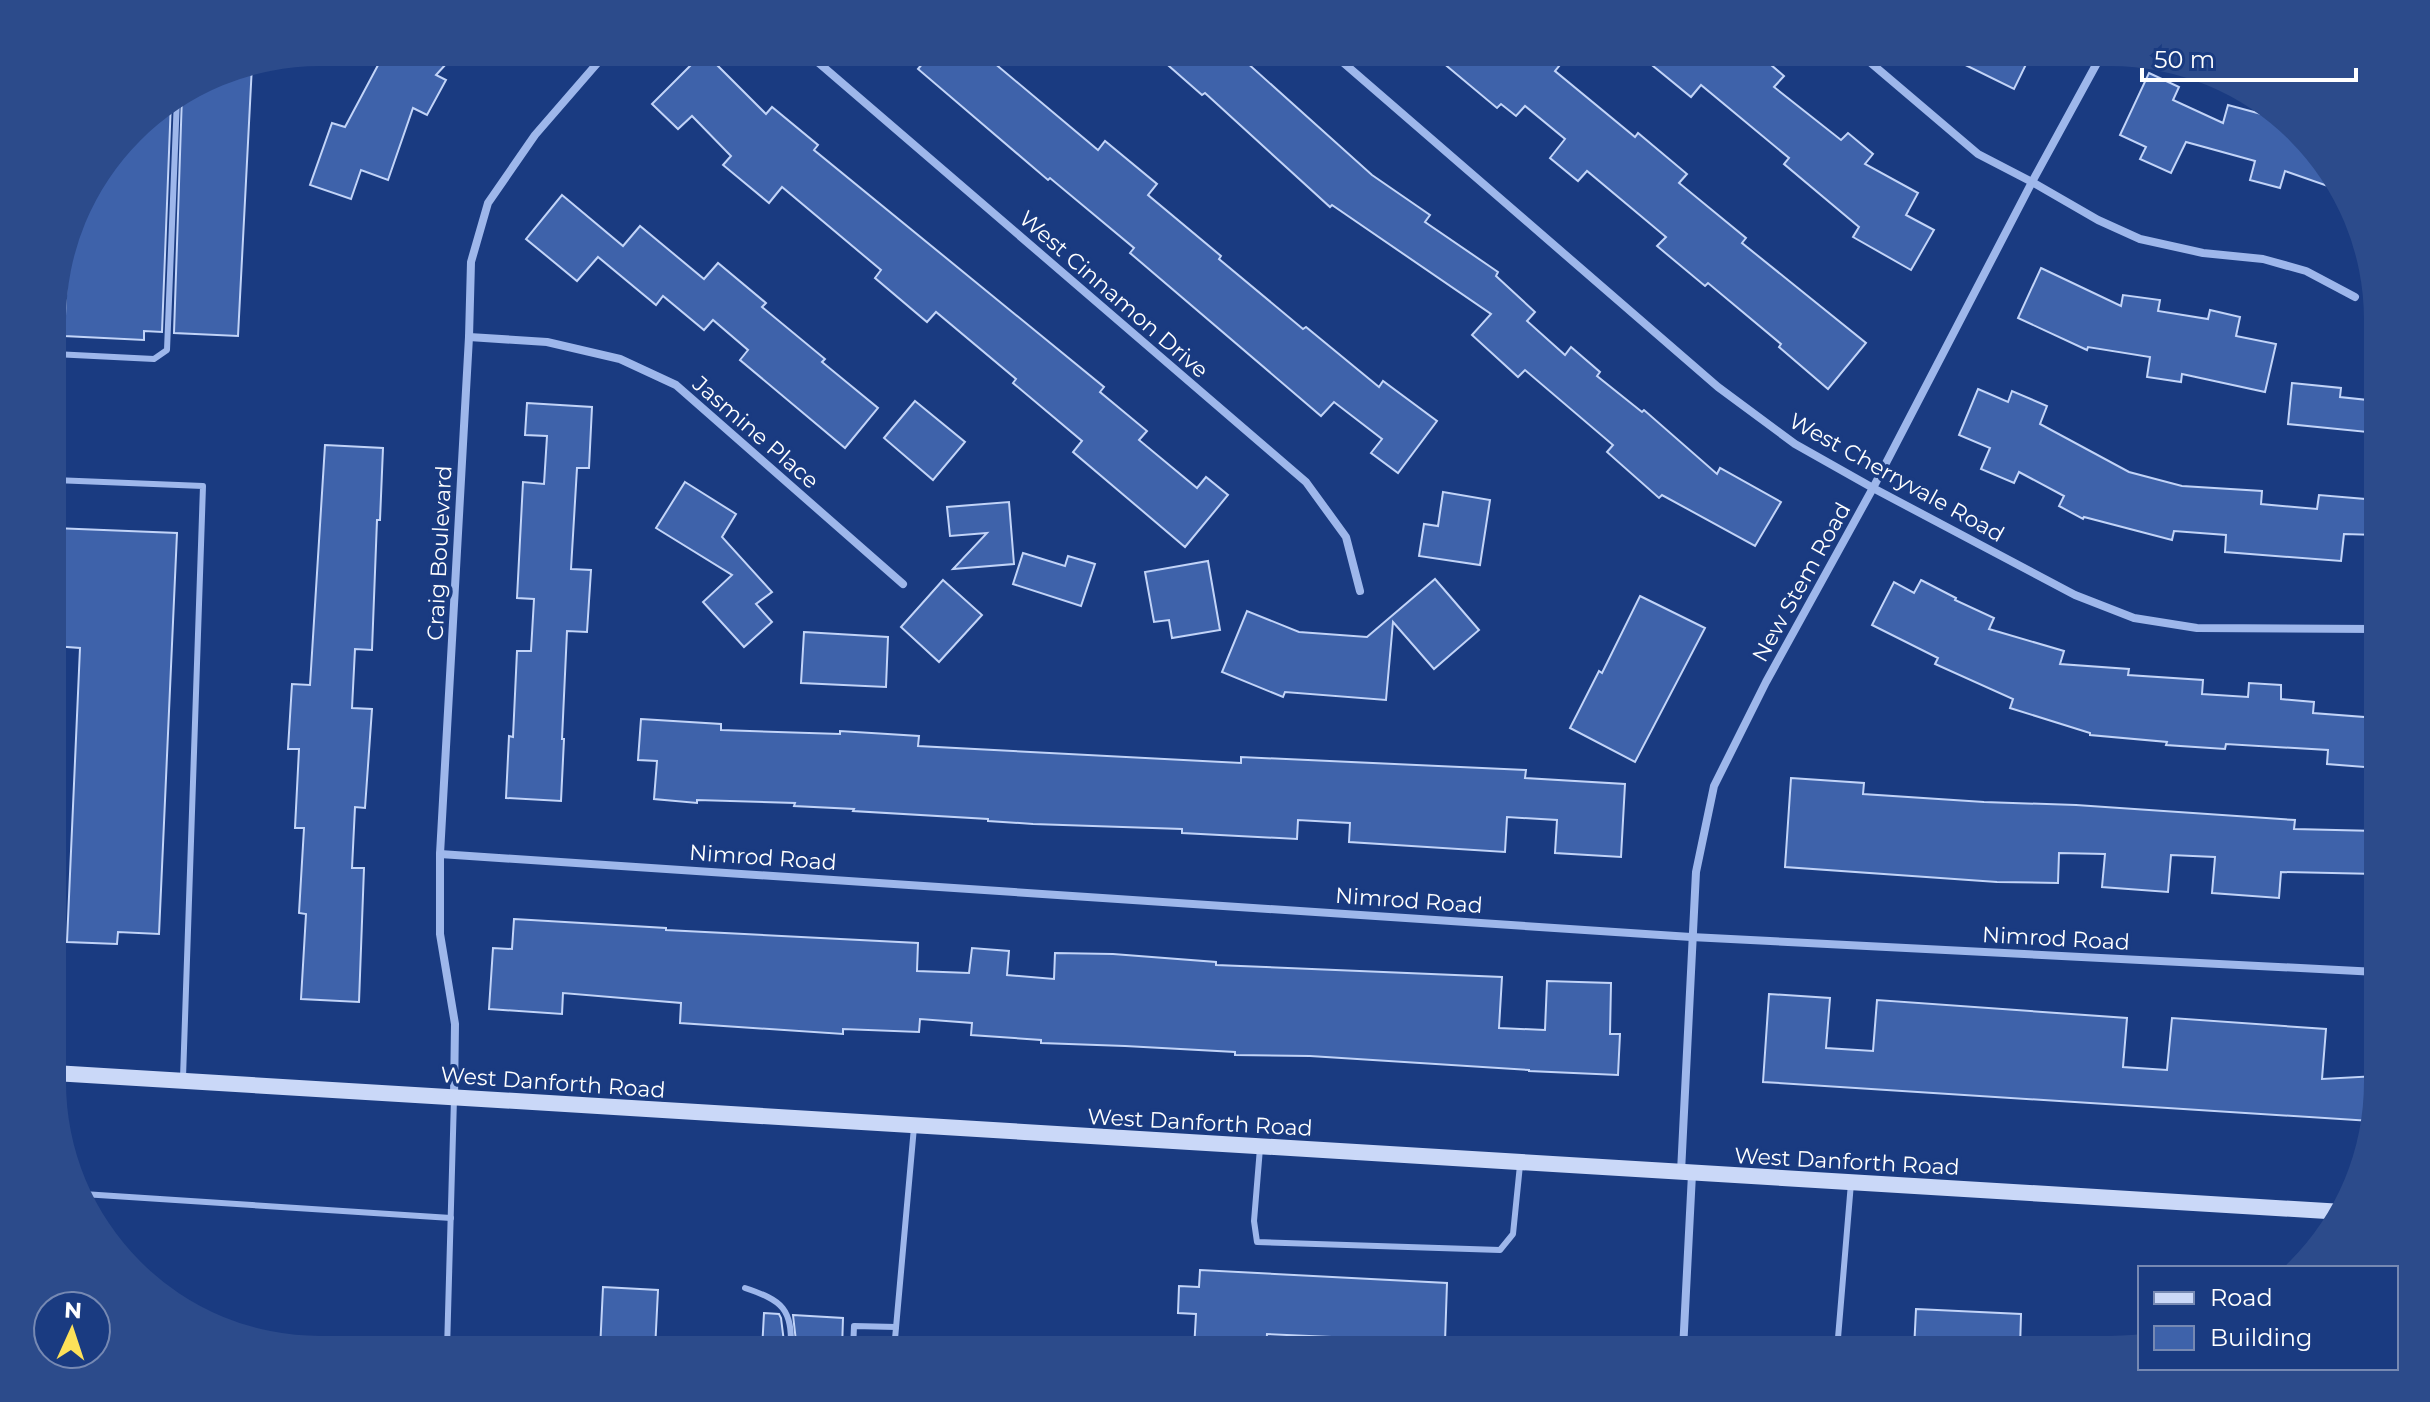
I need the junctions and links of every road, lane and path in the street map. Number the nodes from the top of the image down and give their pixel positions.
1 (595, 66) edge
2 (822, 66) edge
3 (1347, 66) edge
4 (1874, 66) edge
5 (2095, 66) edge
6 (176, 111) edge
7 (2032, 182) junction
8 (2355, 297) dead end
9 (469, 337) junction
10 (66, 355) edge
11 (66, 480) edge
12 (1873, 488) junction
13 (903, 584) dead end
14 (1360, 591) dead end
15 (2363, 629) edge
16 (440, 854) junction
17 (1691, 937) junction
18 (2363, 971) edge
19 (66, 1074) edge
20 (183, 1081) junction
21 (454, 1098) junction
22 (914, 1127) junction
23 (1260, 1148) junction
24 (1520, 1163) junction
25 (1686, 1174) junction
26 (1851, 1183) junction
27 (92, 1195) edge
28 (2326, 1215) edge
29 (451, 1218) junction
30 (745, 1288) dead end
31 (896, 1327) junction
32 (1683, 1335) edge
33 (1838, 1335) edge
34 (447, 1336) edge
35 (792, 1336) edge
36 (854, 1336) edge
37 (895, 1336) edge

1 - 9 street, Craig Boulevard
2 - 14 street, West Cinnamon Drive
3 - 12 street, West Cherryvale Road
4 - 7 street
5 - 7 street, New Stem Road
6 - 10 lane
7 - 8 street
7 - 12 street, New Stem Road
9 - 13 street, Jasmine Place
9 - 16 street, Craig Boulevard
11 - 20 lane
12 - 15 street, West Cherryvale Road
12 - 17 street, New Stem Road
16 - 17 street, Nimrod Road
16 - 21 street, Craig Boulevard
17 - 18 street, Nimrod Road
17 - 25 street, New Stem Road
19 - 20 main road, West Danforth Road
20 - 21 main road, West Danforth Road
21 - 22 main road, West Danforth Road
21 - 29 lane
22 - 23 main road, West Danforth Road
22 - 31 lane
23 - 24 main road, West Danforth Road
23 - 24 lane
24 - 25 main road, West Danforth Road
25 - 26 main road, West Danforth Road
25 - 32 street, New Stem Road
26 - 28 main road, West Danforth Road
26 - 33 lane
27 - 29 lane
29 - 34 lane
30 - 35 lane
31 - 36 lane
31 - 37 lane

